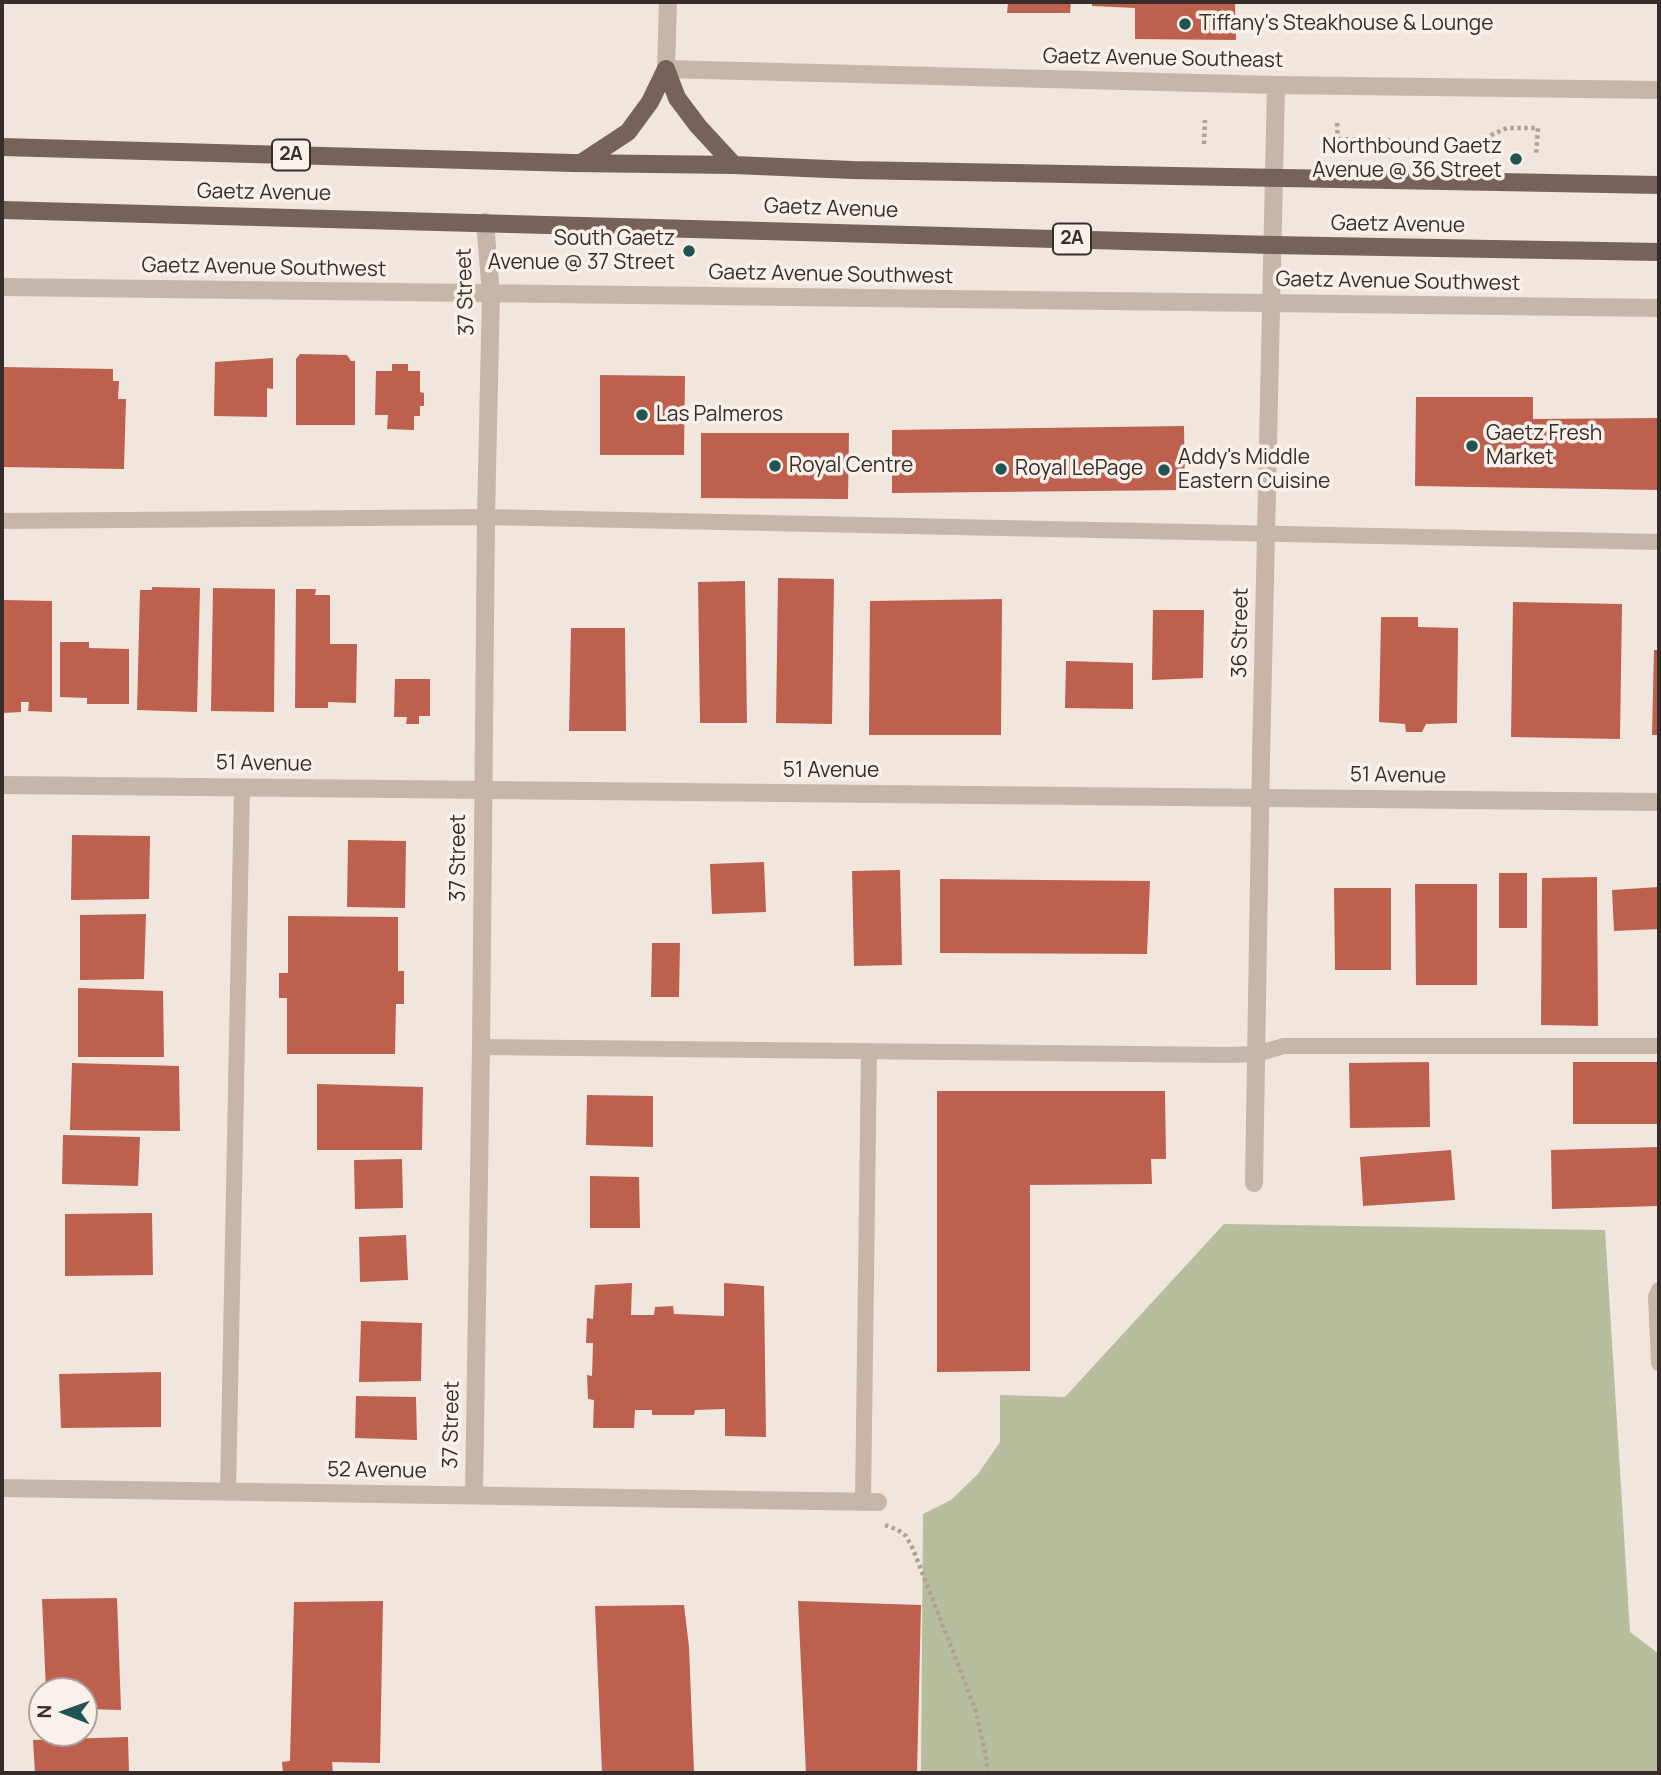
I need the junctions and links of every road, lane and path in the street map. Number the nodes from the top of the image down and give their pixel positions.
1 (668, 2) edge
2 (666, 69) junction
3 (1276, 85) junction
4 (1659, 90) edge
5 (1205, 120) dead end
6 (1337, 123) dead end
7 (1338, 139) junction
8 (1204, 144) dead end
9 (1338, 146) dead end
10 (2, 147) edge
11 (1536, 156) dead end
12 (581, 163) junction
13 (734, 166) junction
14 (1274, 179) junction
15 (1659, 185) edge
16 (2, 210) edge
17 (485, 222) junction
18 (1272, 245) junction
19 (1659, 252) edge
20 (2, 288) edge
21 (491, 294) junction
22 (1271, 303) junction
23 (1659, 308) edge
24 (486, 517) junction
25 (2, 520) edge
26 (1266, 533) junction
27 (1659, 542) edge
28 (2, 785) edge
29 (243, 787) junction
30 (483, 790) junction
31 (1260, 797) junction
32 (1659, 802) edge
33 (1659, 1046) edge
34 (481, 1047) junction
35 (869, 1051) junction
36 (1256, 1055) junction
37 (1254, 1183) dead end
38 (1659, 1290) edge
39 (1659, 1363) edge
40 (2, 1488) edge
41 (228, 1492) junction
42 (474, 1494) junction
43 (870, 1501) junction
44 (988, 1773) edge

1 - 2 street
2 - 3 street, Gaetz Avenue Southeast
2 - 12 main road
2 - 13 main road
3 - 4 street, Gaetz Avenue Southeast
3 - 14 street, 36 Street
5 - 8 path
6 - 7 path
7 - 9 path
7 - 11 path
10 - 12 main road, Gaetz Avenue / 2A
12 - 13 main road, Gaetz Avenue / 2A
13 - 14 main road, Gaetz Avenue / 2A
14 - 15 main road, Gaetz Avenue / 2A
14 - 18 street, 36 Street
16 - 17 main road, Gaetz Avenue / 2A
17 - 18 main road, Gaetz Avenue / 2A
17 - 21 street, 37 Street
18 - 19 main road, Gaetz Avenue / 2A
18 - 22 street, 36 Street
20 - 21 street, Gaetz Avenue Southwest
21 - 22 street, Gaetz Avenue Southwest
21 - 24 street, 37 Street
22 - 23 street, Gaetz Avenue Southwest
22 - 26 street, 36 Street
24 - 25 lane
24 - 26 lane
24 - 30 street, 37 Street
26 - 27 lane
26 - 31 street, 36 Street
28 - 29 street, 51 Avenue
29 - 30 street, 51 Avenue
29 - 41 lane
30 - 31 street, 51 Avenue
30 - 34 street, 37 Street
31 - 32 street, 51 Avenue
31 - 36 street, 36 Street
33 - 36 lane
34 - 35 lane
34 - 42 street, 37 Street
35 - 36 lane
35 - 43 lane
36 - 37 street, 36 Street
38 - 39 lane
40 - 41 street, 52 Avenue
41 - 42 street, 52 Avenue
42 - 43 street, 52 Avenue
43 - 44 path

